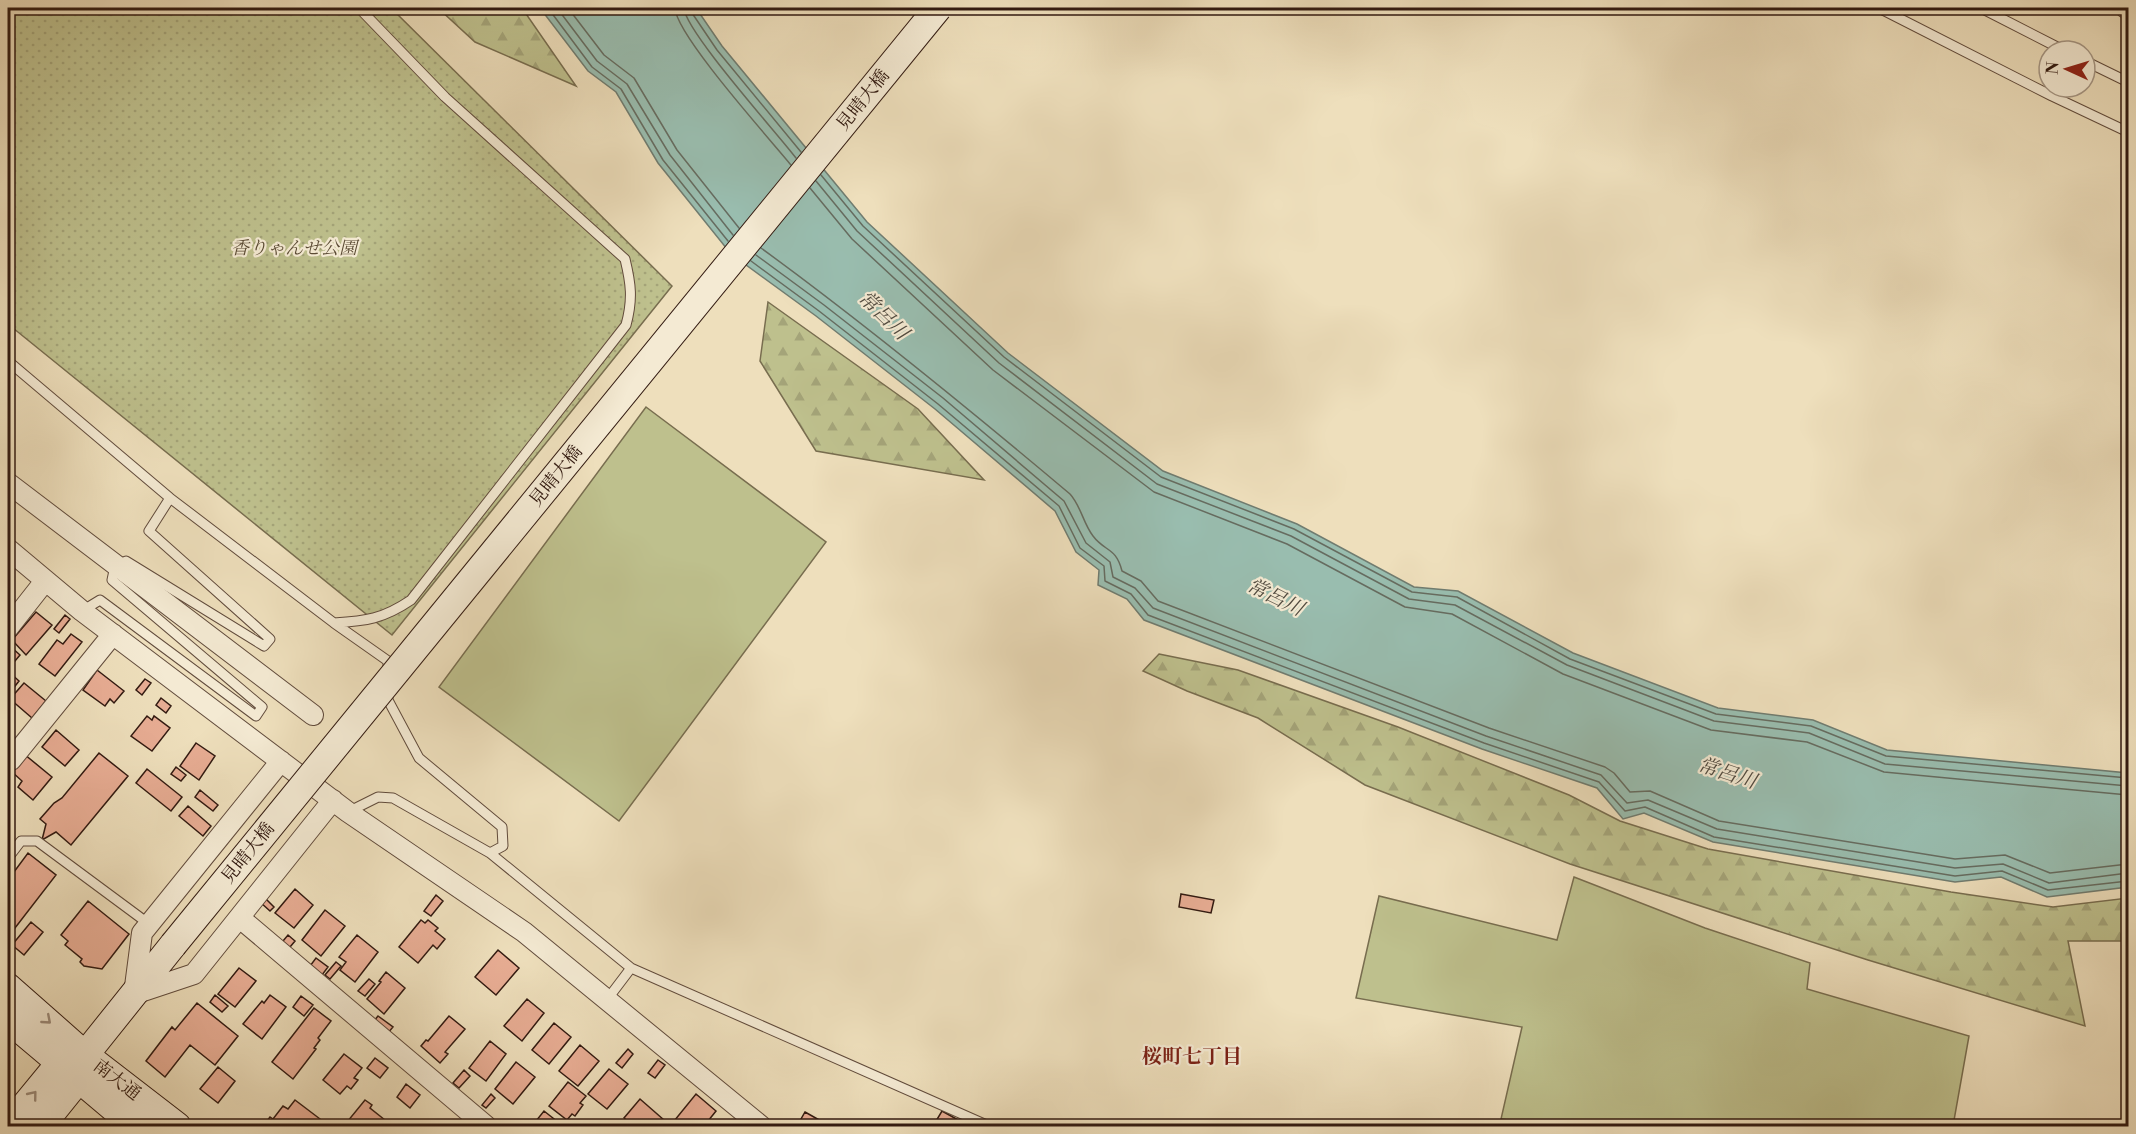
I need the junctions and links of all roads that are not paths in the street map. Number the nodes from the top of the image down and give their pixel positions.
1 (359, 8) edge
2 (938, 8) edge
3 (1879, 8) edge
4 (1981, 8) edge
5 (2042, 39) edge
6 (2097, 67) edge
7 (2128, 82) edge
8 (2128, 132) edge
9 (8, 361) edge
10 (8, 483) edge
11 (170, 498) junction
12 (8, 549) edge
13 (114, 566) junction
14 (45, 581) junction
15 (82, 611) junction
16 (334, 622) junction
17 (8, 628) edge
18 (113, 634) junction
19 (313, 715) dead end
20 (8, 761) edge
21 (280, 761) junction
22 (341, 806) junction
23 (490, 853) junction
24 (8, 858) edge
25 (240, 918) junction
26 (149, 924) junction
27 (631, 968) junction
28 (8, 987) edge
29 (134, 994) junction
30 (606, 1001) junction
31 (8, 1020) edge
32 (74, 1066) junction
33 (752, 1124) edge
34 (8, 1126) edge
35 (41, 1126) edge
36 (135, 1126) edge
37 (177, 1126) edge
38 (486, 1126) edge
39 (989, 1126) edge

1 - 16 lane
2 - 29 main road, 見晴大橋, bridge
3 - 8 lane
4 - 5 lane
6 - 7 lane
9 - 11 lane
10 - 13 street
11 - 13 lane
11 - 16 lane
12 - 14 street
13 - 15 lane
13 - 19 street
14 - 15 street
14 - 17 street
15 - 18 street
16 - 23 lane
18 - 20 street
18 - 21 street
21 - 22 street
21 - 26 street
22 - 23 lane
22 - 25 street
22 - 30 street
23 - 27 lane
24 - 26 lane
25 - 29 street
25 - 38 street
26 - 29 street
27 - 30 lane
27 - 39 lane
28 -> 32 main road
29 - 32 main road, 見晴大橋
30 - 33 street
31 - 32 main road
34 -> 32 main road
32 - 35 main road
32 - 36 main road
32 - 37 main road, 南大通

